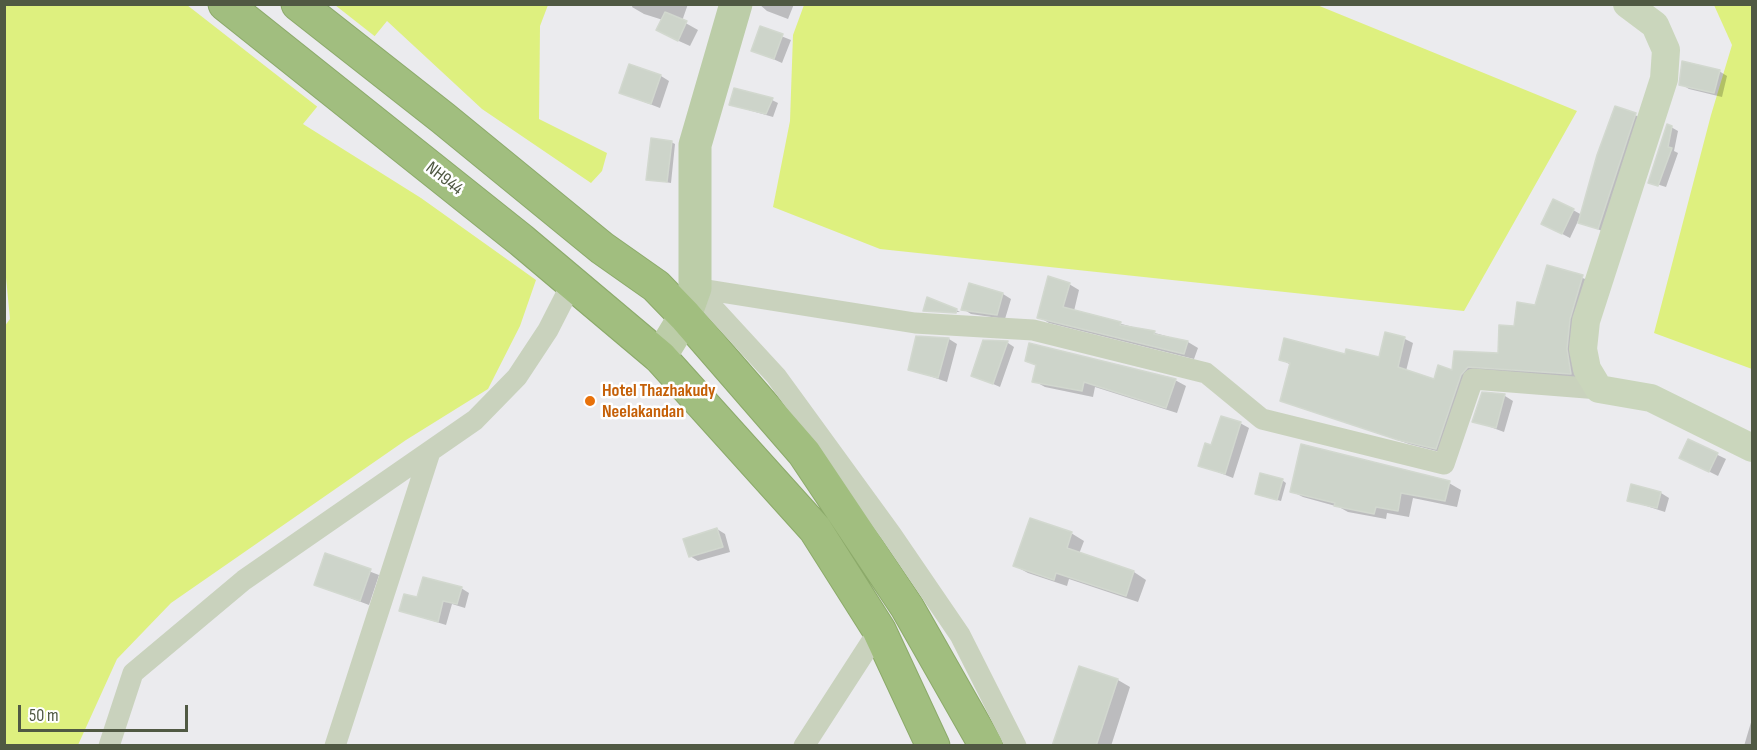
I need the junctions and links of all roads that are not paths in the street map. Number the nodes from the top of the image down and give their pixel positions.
1 (225, 4) edge
2 (298, 4) edge
3 (735, 4) edge
4 (1627, 4) edge
5 (572, 283) junction
6 (690, 302) junction
7 (660, 357) junction
8 (1599, 389) junction
9 (1752, 448) edge
10 (430, 452) junction
11 (879, 630) junction
12 (110, 746) edge
13 (335, 746) edge
14 (804, 746) edge
15 (933, 746) edge
16 (986, 746) edge
17 (1016, 746) edge

1 - 5 highway, NH944 / NH944
2 - 6 highway
3 - 6 main road
4 - 8 street
5 - 7 highway, NH944 / NH944
5 - 10 street
6 - 7 main road
6 - 8 street
6 - 16 highway
6 - 17 street
7 - 11 highway, NH944
8 - 9 street
10 - 12 street
10 - 13 street
11 - 14 street
11 - 15 highway, NH944

